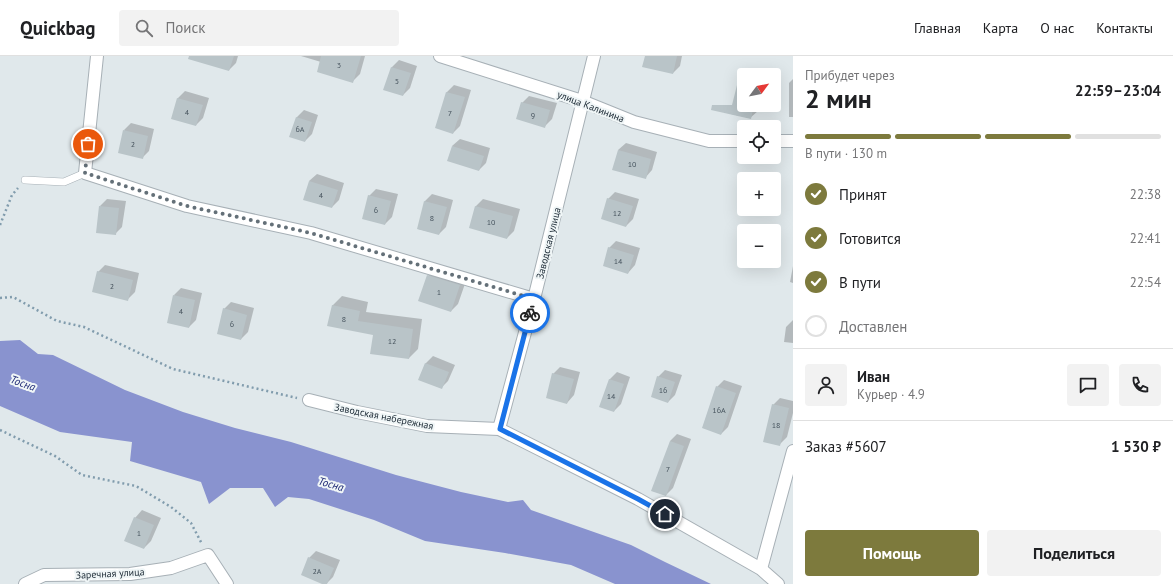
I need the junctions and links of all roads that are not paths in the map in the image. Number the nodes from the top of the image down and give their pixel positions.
1 (97, 56) edge
2 (440, 56) edge
3 (594, 56) edge
4 (582, 101) junction
5 (737, 141) edge
6 (781, 141) edge
7 (793, 141) edge
8 (85, 173) junction
9 (25, 180) road end
10 (534, 299) junction
11 (309, 400) road end
12 (500, 429) junction
13 (793, 450) edge
14 (761, 569) junction
15 (25, 584) edge
16 (227, 584) edge
17 (778, 584) edge

1 - 8 street
2 - 4 street, улица Калинина
3 - 4 street, Заводская улица
4 - 5 street, улица Калинина
4 - 10 street, Заводская улица
6 - 7 street
8 - 9 lane
8 - 10 street
10 - 12 street, Заводская улица
11 - 12 street, Заводская набережная
12 - 14 street, Заводская набережная
13 - 14 street
14 - 17 street, Заводская набережная
15 - 16 street, Заречная улица

